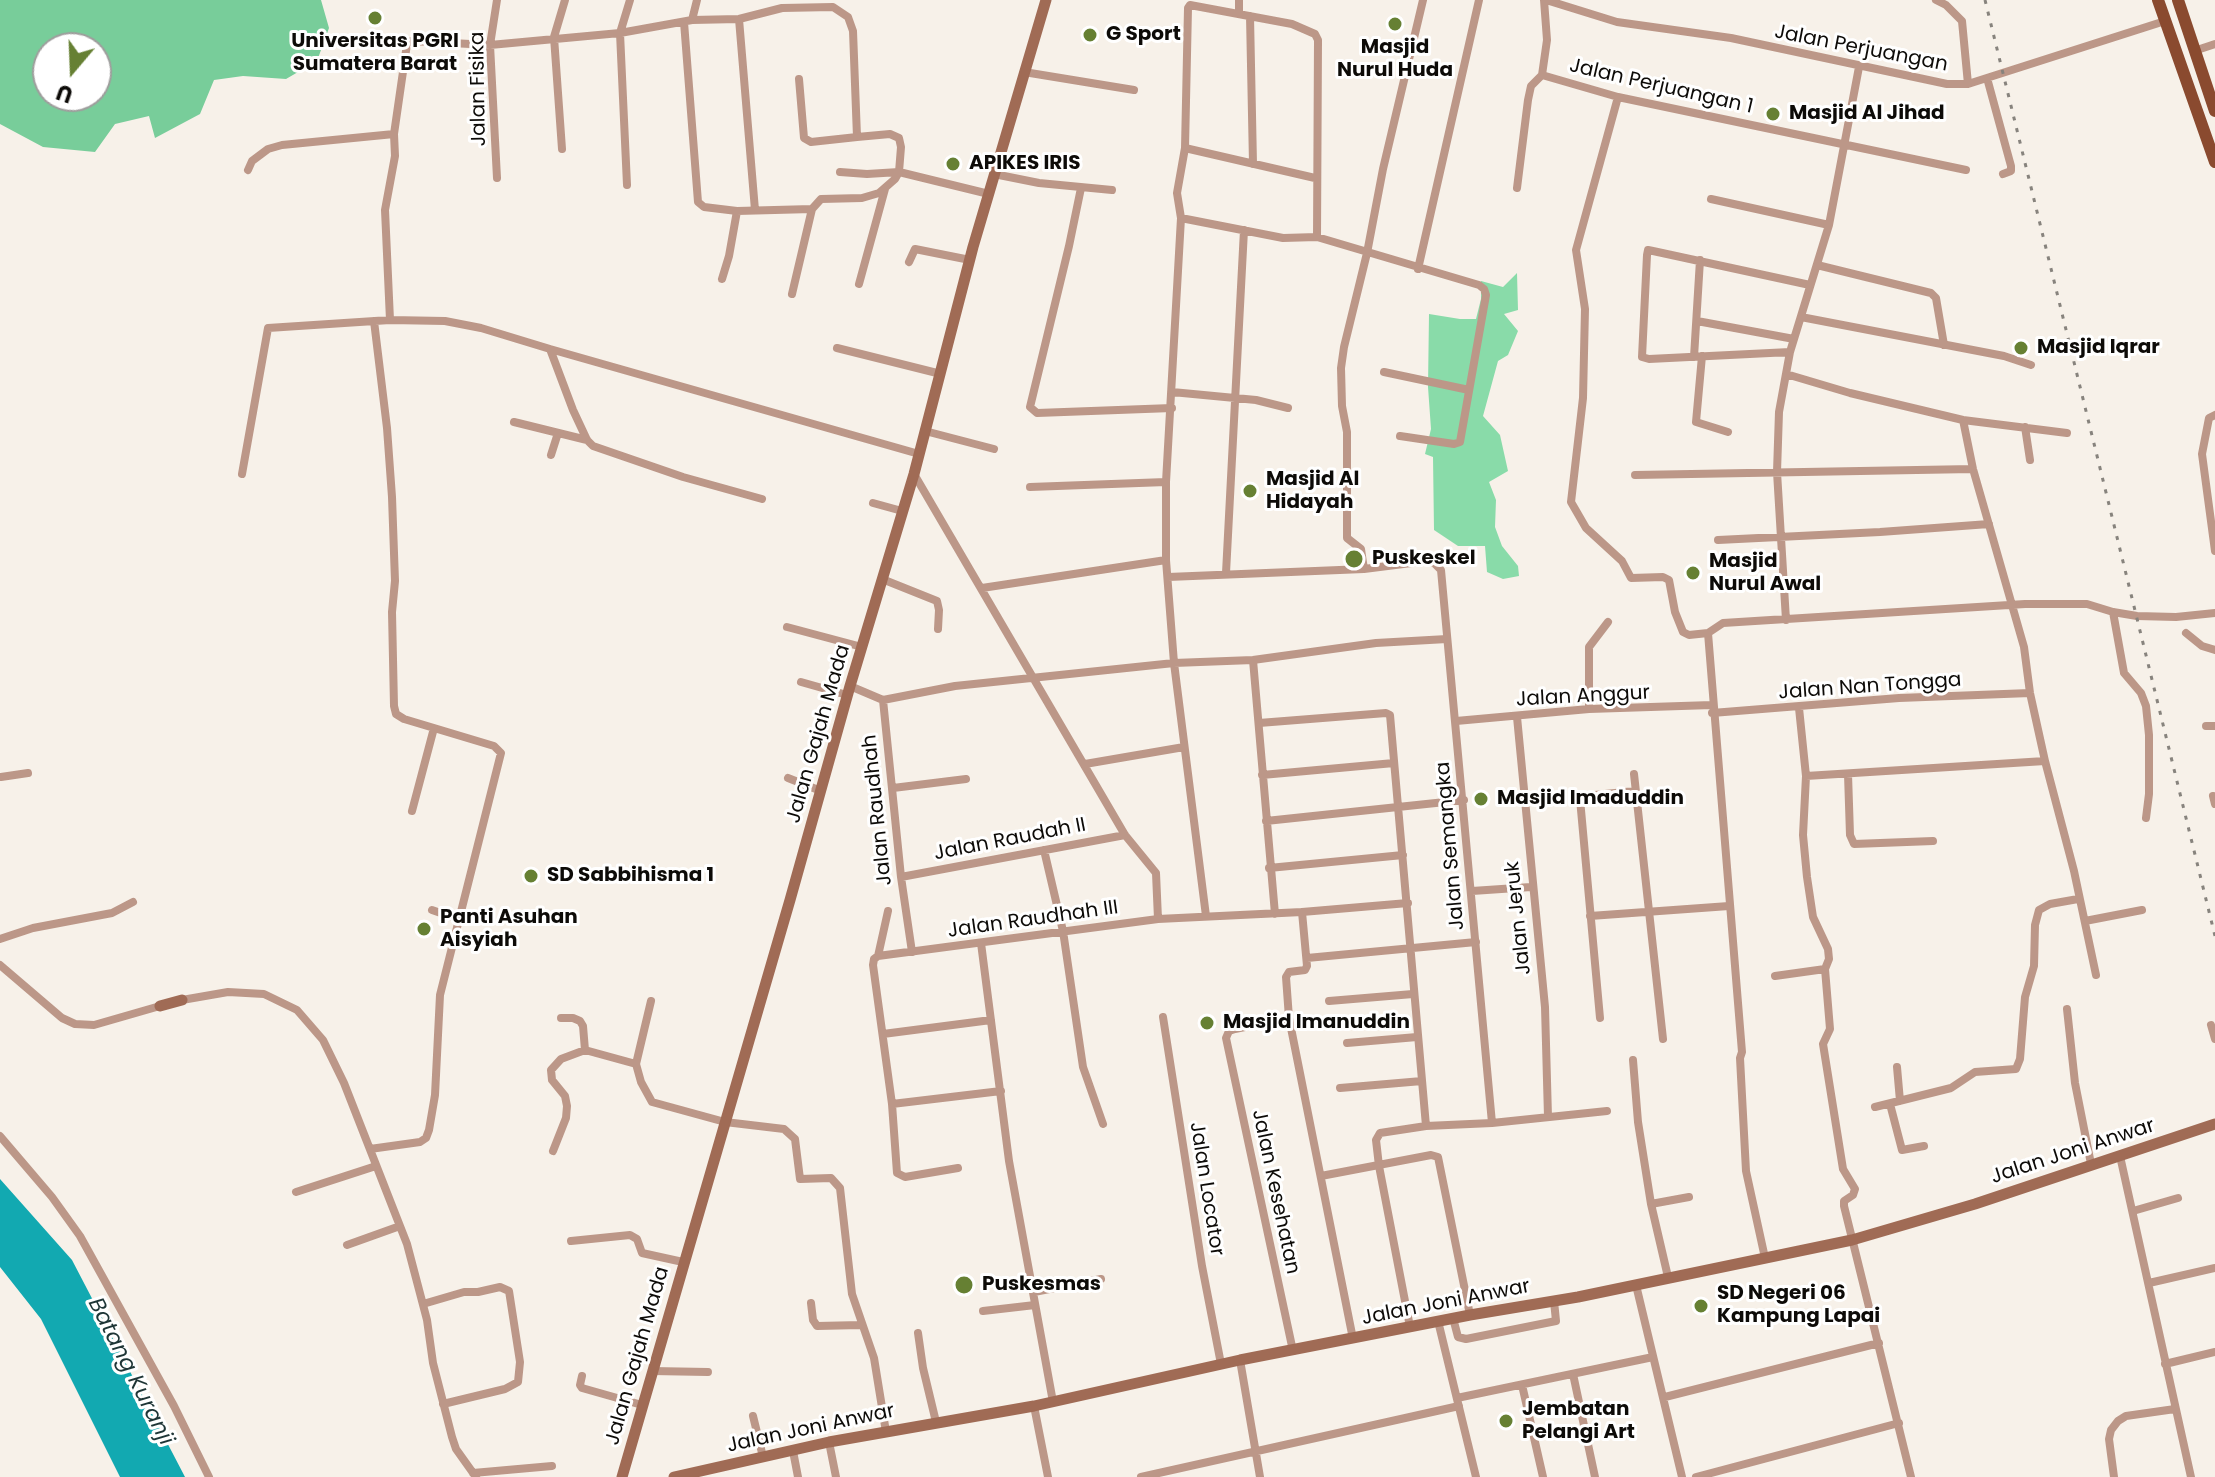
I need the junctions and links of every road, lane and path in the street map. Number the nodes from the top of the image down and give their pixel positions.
1 (497, 0) edge
2 (565, 0) edge
3 (630, 0) edge
4 (697, 0) edge
5 (1046, 0) edge
6 (1239, 0) edge
7 (1423, 0) edge
8 (1479, 0) edge
9 (1545, 0) edge
10 (1936, 0) edge
11 (2158, 0) edge
12 (2178, 0) edge
13 (1562, 2) edge
14 (834, 3) edge
15 (1239, 12) junction
16 (1250, 16) junction
17 (739, 19) junction
18 (688, 21) junction
19 (2165, 21) junction
20 (620, 33) junction
21 (554, 37) junction
22 (2215, 44) edge
23 (490, 45) junction
24 (2194, 51) junction
25 (1859, 67) junction
26 (1024, 72) junction
27 (1542, 75) junction
28 (1987, 78) junction
29 (799, 79) dead end
30 (1968, 84) junction
31 (1134, 90) dead end
32 (1618, 97) junction
33 (2215, 111) edge
34 (394, 134) junction
35 (857, 137) junction
36 (1846, 144) junction
37 (1185, 148) junction
38 (562, 149) dead end
39 (2215, 162) edge
40 (1253, 164) junction
41 (248, 170) dead end
42 (1966, 170) dead end
43 (840, 172) dead end
44 (899, 172) junction
45 (994, 174) junction
46 (2003, 174) dead end
47 (497, 178) dead end
48 (1315, 178) junction
49 (627, 185) dead end
50 (1081, 188) junction
51 (1517, 188) dead end
52 (885, 189) junction
53 (1112, 190) dead end
54 (989, 194) junction
55 (1711, 199) dead end
56 (812, 209) junction
57 (755, 210) junction
58 (737, 211) junction
59 (1181, 218) junction
60 (1829, 225) junction
61 (1244, 230) junction
62 (1317, 237) junction
63 (1367, 253) junction
64 (970, 260) junction
65 (1700, 260) junction
66 (909, 262) dead end
67 (1817, 265) junction
68 (1418, 269) junction
69 (722, 279) dead end
70 (859, 284) dead end
71 (1810, 285) junction
72 (792, 294) dead end
73 (1801, 317) junction
74 (390, 320) junction
75 (374, 321) junction
76 (1697, 321) junction
77 (1794, 339) junction
78 (1944, 345) junction
79 (837, 348) dead end
80 (550, 349) junction
81 (1790, 352) junction
82 (1698, 357) junction
83 (2031, 365) dead end
84 (1384, 372) dead end
85 (941, 374) junction
86 (1786, 374) junction
87 (1469, 390) junction
88 (1172, 392) junction
89 (1235, 398) junction
90 (1172, 408) junction
91 (1288, 408) dead end
92 (2215, 415) edge
93 (1963, 420) junction
94 (514, 422) dead end
95 (2025, 427) junction
96 (925, 431) junction
97 (1728, 432) dead end
98 (558, 433) junction
99 (2067, 433) dead end
100 (1400, 436) dead end
101 (587, 440) junction
102 (994, 449) dead end
103 (919, 454) junction
104 (551, 455) dead end
105 (2030, 460) dead end
106 (1973, 469) junction
107 (1777, 472) junction
108 (242, 474) dead end
109 (914, 474) junction
110 (1635, 475) dead end
111 (1166, 482) junction
112 (1030, 487) dead end
113 (762, 499) dead end
114 (873, 503) dead end
115 (902, 511) junction
116 (1989, 524) junction
117 (1779, 538) junction
118 (1718, 540) dead end
119 (2215, 551) edge
120 (1166, 560) junction
121 (1364, 569) junction
122 (1226, 573) junction
123 (1168, 577) junction
124 (882, 579) junction
125 (982, 588) junction
126 (2010, 605) junction
127 (2113, 612) junction
128 (2215, 613) edge
129 (1786, 620) junction
130 (1608, 622) dead end
131 (787, 627) dead end
132 (938, 629) dead end
133 (1708, 633) junction
134 (2186, 633) dead end
135 (1447, 639) junction
136 (862, 647) junction
137 (2215, 650) edge
138 (1253, 660) junction
139 (1174, 663) junction
140 (1036, 679) junction
141 (801, 682) dead end
142 (849, 691) junction
143 (2030, 693) junction
144 (883, 700) junction
145 (1799, 708) junction
146 (1589, 709) junction
147 (1712, 709) junction
148 (1517, 717) junction
149 (1456, 721) junction
150 (1259, 723) junction
151 (434, 728) junction
152 (1184, 747) junction
153 (2045, 761) junction
154 (1394, 763) junction
155 (1085, 764) junction
156 (28, 773) dead end
157 (1634, 774) dead end
158 (1848, 774) junction
159 (1262, 775) junction
160 (0, 776) edge
161 (1806, 776) junction
162 (788, 778) dead end
163 (966, 779) dead end
164 (893, 788) junction
165 (821, 791) junction
166 (1635, 791) junction
167 (1464, 800) junction
168 (1399, 806) junction
169 (412, 811) dead end
170 (2146, 818) dead end
171 (1266, 821) junction
172 (1125, 835) junction
173 (1933, 841) dead end
174 (1044, 850) junction
175 (1403, 855) junction
176 (1269, 868) junction
177 (901, 877) junction
178 (1531, 887) junction
179 (1472, 891) junction
180 (2078, 899) junction
181 (133, 902) dead end
182 (1408, 903) junction
183 (1729, 906) junction
184 (432, 910) dead end
185 (2142, 910) dead end
186 (888, 911) dead end
187 (1647, 911) junction
188 (1302, 912) junction
189 (1275, 914) junction
190 (1206, 916) junction
191 (1590, 916) junction
192 (458, 919) junction
193 (1158, 919) junction
194 (2085, 921) junction
195 (1063, 931) junction
196 (0, 939) edge
197 (1476, 942) junction
198 (981, 943) junction
199 (1411, 949) junction
200 (912, 952) junction
201 (878, 956) junction
202 (1307, 958) junction
203 (0, 965) edge
204 (1825, 969) junction
205 (2096, 975) dead end
206 (1775, 976) dead end
207 (1413, 994) junction
208 (182, 1000) joint
209 (651, 1001) dead end
210 (1329, 1001) dead end
211 (160, 1006) joint
212 (2067, 1009) dead end
213 (1163, 1017) dead end
214 (561, 1018) dead end
215 (1289, 1018) junction
216 (1600, 1018) dead end
217 (991, 1020) junction
218 (2211, 1025) dead end
219 (883, 1034) junction
220 (1417, 1037) junction
221 (1663, 1039) dead end
222 (2215, 1039) edge
223 (1347, 1043) dead end
224 (585, 1050) junction
225 (1633, 1060) dead end
226 (636, 1064) junction
227 (1897, 1067) dead end
228 (1422, 1081) junction
229 (1340, 1088) dead end
230 (1001, 1091) junction
231 (1900, 1101) junction
232 (892, 1104) junction
233 (1890, 1104) junction
234 (1875, 1107) dead end
235 (1607, 1111) dead end
236 (1548, 1117) junction
237 (725, 1122) junction
238 (1492, 1123) junction
239 (1103, 1124) dead end
240 (2215, 1124) edge
241 (1426, 1126) junction
242 (0, 1136) edge
243 (1924, 1146) dead end
244 (370, 1149) junction
245 (553, 1151) dead end
246 (2120, 1156) junction
247 (2091, 1164) junction
248 (376, 1166) junction
249 (1379, 1166) junction
250 (958, 1168) dead end
251 (1321, 1176) junction
252 (296, 1192) dead end
253 (1689, 1197) dead end
254 (2178, 1198) dead end
255 (1651, 1204) junction
256 (2133, 1211) junction
257 (400, 1226) junction
258 (1852, 1240) junction
259 (571, 1241) dead end
260 (347, 1245) dead end
261 (1765, 1258) junction
262 (683, 1262) junction
263 (2215, 1268) edge
264 (1668, 1277) junction
265 (1101, 1279) dead end
266 (2149, 1283) junction
267 (1636, 1285) junction
268 (1034, 1292) junction
269 (1554, 1301) junction
270 (811, 1303) dead end
271 (423, 1304) junction
272 (1035, 1305) junction
273 (983, 1311) dead end
274 (1470, 1315) junction
275 (1453, 1318) junction
276 (1438, 1321) junction
277 (861, 1325) junction
278 (1410, 1327) junction
279 (918, 1333) dead end
280 (1353, 1339) junction
281 (1879, 1343) junction
282 (1293, 1351) junction
283 (2215, 1352) edge
284 (1653, 1357) junction
285 (1240, 1360) junction
286 (1221, 1364) junction
287 (2165, 1364) junction
288 (652, 1371) junction
289 (708, 1372) dead end
290 (1573, 1374) junction
291 (582, 1376) dead end
292 (1522, 1385) junction
293 (1665, 1397) junction
294 (1053, 1402) junction
295 (1458, 1402) junction
296 (443, 1404) junction
297 (642, 1405) junction
298 (1034, 1406) junction
299 (2175, 1409) junction
300 (753, 1416) dead end
301 (936, 1422) junction
302 (1899, 1423) junction
303 (886, 1432) junction
304 (829, 1442) junction
305 (793, 1451) junction
306 (1255, 1451) junction
307 (763, 1457) junction
308 (552, 1466) dead end
309 (474, 1475) edge
310 (1473, 1476) edge
311 (209, 1477) edge
312 (622, 1477) edge
313 (674, 1477) edge
314 (798, 1477) edge
315 (836, 1477) edge
316 (1048, 1477) edge
317 (1141, 1477) edge
318 (1260, 1477) edge
319 (1543, 1477) edge
320 (1595, 1477) edge
321 (1682, 1477) edge
322 (1696, 1477) edge
323 (1911, 1477) edge
324 (2114, 1477) edge
325 (2191, 1477) edge

1 - 23 street, Jalan Fisika
2 - 21 street
3 - 20 street
4 - 18 street
5 - 26 main road, Jalan Gajah Mada
6 - 15 street
7 - 63 street
8 - 68 street
9 - 13 street, Jalan Perjuangan
9 - 27 street, Jalan Perjuangan 1
10 - 30 street
11 - 19 main road
12 - 24 main road
13 - 25 street, Jalan Perjuangan
14 - 17 street
14 - 35 street
15 - 16 street
15 - 37 street
16 - 40 street
16 - 48 street
17 - 18 street
17 - 57 street
18 - 20 street
18 - 58 street
19 - 28 street, Jalan Perjuangan
19 - 39 main road
20 - 21 street
20 - 49 street
21 - 23 street
21 - 38 street
22 - 24 street
23 - 34 street
23 - 47 street, Jalan Fisika
24 - 33 main road
25 - 30 street, Jalan Perjuangan
25 - 36 street
26 - 31 street
26 - 45 main road, Jalan Gajah Mada
27 - 32 street, Jalan Perjuangan 1
27 - 51 street
28 - 30 street, Jalan Perjuangan
28 - 46 street
29 - 35 street
32 - 36 street, Jalan Perjuangan 1
32 - 133 street
34 - 41 street
34 - 74 street
35 - 44 street
36 - 42 street, Jalan Perjuangan 1
36 - 60 street
37 - 40 street
37 - 59 street
40 - 48 street
43 - 44 street
44 - 52 street
44 - 54 street
45 - 50 street
45 - 54 main road, Jalan Gajah Mada
48 - 62 street
50 - 53 street
50 - 90 street
52 - 56 street
52 - 70 street
54 - 64 main road, Jalan Gajah Mada
55 - 60 street
56 - 57 street
56 - 72 street
57 - 58 street
58 - 69 street
59 - 61 street
59 - 88 street
60 - 67 street
61 - 62 street
61 - 89 street
62 - 63 street
63 - 68 street
63 - 121 street
64 - 66 street
64 - 85 main road, Jalan Gajah Mada
65 - 71 street
65 - 76 street
65 - 82 street
67 - 71 street
67 - 78 street
68 - 87 street
71 - 73 street
73 - 77 street
73 - 78 street
74 - 75 street
74 - 80 street
75 - 108 street
75 - 151 street
76 - 77 street
76 - 82 street
77 - 81 street
78 - 83 street
79 - 85 street
80 - 101 street
80 - 103 street
81 - 82 street
81 - 86 street
82 - 97 street
84 - 87 street
85 - 96 main road, Jalan Gajah Mada
86 - 93 street
86 - 107 street
87 - 100 street
88 - 89 street
88 - 90 street
89 - 91 street
89 - 122 street
90 - 111 street
92 - 119 street
93 - 95 street
93 - 106 street
94 - 98 street
95 - 99 street
95 - 105 street
96 - 102 street
96 - 103 main road, Jalan Gajah Mada
98 - 101 street
98 - 104 street
101 - 113 street
103 - 109 main road, Jalan Gajah Mada
106 - 107 street
106 - 116 street
107 - 110 street
107 - 117 street
109 - 115 main road, Jalan Gajah Mada
109 - 125 street
111 - 112 street
111 - 120 street
114 - 115 street
115 - 124 main road, Jalan Gajah Mada
116 - 117 street
116 - 126 street
117 - 118 street
117 - 129 street
120 - 123 street
120 - 125 street
121 - 122 street
121 - 135 street, Jalan Semangka
122 - 123 street
123 - 139 street
124 - 132 street
124 - 136 main road, Jalan Gajah Mada
125 - 140 street
126 - 127 street
126 - 129 street
126 - 143 street
127 - 128 street
127 - 170 street
129 - 133 street
130 - 146 street
131 - 136 street
133 - 147 street
134 - 137 street
135 - 138 street
135 - 149 street, Jalan Semangka
136 - 142 main road, Jalan Gajah Mada
138 - 139 street
138 - 150 street
139 - 140 street
139 - 152 street
140 - 144 street
140 - 155 street
141 - 142 street
142 - 144 street
142 - 165 main road, Jalan Gajah Mada
143 - 145 street, Jalan Nan Tongga
143 - 153 street
144 - 164 street, Jalan Raudhah
145 - 147 street, Jalan Nan Tongga
145 - 161 street
146 - 147 street, Jalan Anggur
146 - 148 street, Jalan Anggur
147 - 183 street
148 - 149 street, Jalan Anggur
148 - 178 street, Jalan Jeruk
149 - 167 street, Jalan Semangka
150 - 154 street
150 - 159 street
151 - 169 street
151 - 192 street
152 - 155 street
152 - 190 street
153 - 158 street
153 - 180 street
154 - 159 street
154 - 168 street
155 - 172 street
156 - 160 street
157 - 166 street
158 - 161 street
158 - 173 street
159 - 171 street
161 - 204 street
162 - 165 street
163 - 164 street
164 - 177 street, Jalan Raudhah
165 - 237 main road, Jalan Gajah Mada
166 - 187 street
166 - 191 street
167 - 168 street
167 - 179 street, Jalan Semangka
168 - 171 street
168 - 175 street
171 - 176 street
172 - 174 street, Jalan Raudah II
172 - 193 street
174 - 177 street, Jalan Raudah II
174 - 195 street
175 - 176 street
175 - 182 street
176 - 189 street
177 - 200 street, Jalan Raudhah
178 - 179 street
178 - 236 street, Jalan Jeruk
179 - 197 street, Jalan Semangka
180 - 194 street
180 - 231 street
181 - 196 street
182 - 188 street, Jalan Raudhah III
182 - 199 street
183 - 187 street
183 - 261 street
184 - 192 street
185 - 194 street
186 - 201 street
187 - 191 street
187 - 221 street
188 - 189 street, Jalan Raudhah III
188 - 202 street
189 - 190 street, Jalan Raudhah III
190 - 193 street, Jalan Raudhah III
191 - 216 street
192 - 244 street
193 - 195 street, Jalan Raudhah III
194 - 205 street
195 - 198 street, Jalan Raudhah III
195 - 239 street
197 - 199 street
197 - 238 street, Jalan Semangka
198 - 200 street, Jalan Raudhah III
198 - 217 street
199 - 202 street
199 - 207 street
200 - 201 street, Jalan Raudhah III
201 - 219 street
202 - 215 street
203 - 211 street
204 - 206 street
204 - 258 street
207 - 210 street
207 - 220 street
208 - 211 main road
208 - 244 street
209 - 226 street
212 - 247 street
213 - 286 street, Jalan Locator
214 - 224 street
215 - 251 street
215 - 282 street, Jalan Kesehatan
217 - 219 street
217 - 230 street
218 - 222 street
219 - 232 street
220 - 223 street
220 - 228 street
224 - 226 street
224 - 245 street
225 - 255 street
226 - 237 street
227 - 231 street
228 - 229 street
228 - 241 street
230 - 232 street
230 - 268 street
231 - 233 street
232 - 250 street
233 - 234 street
233 - 243 street
235 - 236 street
236 - 238 street
237 - 262 main road, Jalan Gajah Mada
237 - 277 street
238 - 241 street
240 - 246 main road, Jalan Joni Anwar
241 - 249 street
242 - 311 street
244 - 248 street
246 - 247 main road, Jalan Joni Anwar
246 - 256 street
247 - 258 main road, Jalan Joni Anwar
248 - 252 street
248 - 257 street
249 - 251 street
249 - 274 street
249 - 278 street
251 - 280 street
253 - 255 street
254 - 256 street
255 - 264 street
256 - 266 street
257 - 260 street
257 - 271 street
258 - 261 main road, Jalan Joni Anwar
258 - 281 street
259 - 262 street
261 - 264 main road, Jalan Joni Anwar
262 - 288 main road, Jalan Gajah Mada
263 - 266 street
264 - 267 main road, Jalan Joni Anwar
265 - 268 street
266 - 287 street
267 - 269 main road, Jalan Joni Anwar
267 - 284 street
268 - 272 street
269 - 274 main road, Jalan Joni Anwar
269 - 275 street
270 - 277 street
271 - 296 street
271 - 296 street
272 - 273 street
272 - 294 street
274 - 275 main road, Jalan Joni Anwar
275 - 276 main road, Jalan Joni Anwar
276 - 278 main road, Jalan Joni Anwar
276 - 295 street
277 - 303 street
278 - 280 main road, Jalan Joni Anwar
279 - 301 street
280 - 282 main road, Jalan Joni Anwar
281 - 293 street
281 - 302 street
282 - 285 main road, Jalan Joni Anwar
283 - 287 street
284 - 290 street
284 - 293 street
285 - 286 main road, Jalan Joni Anwar
285 - 306 street
286 - 294 main road, Jalan Joni Anwar
287 - 299 street
288 - 289 street
288 - 297 main road, Jalan Gajah Mada
290 - 292 street
290 - 320 street
291 - 297 street
292 - 295 street
292 - 319 street
293 - 321 street
294 - 298 main road, Jalan Joni Anwar
295 - 306 street
295 - 310 street
296 - 309 street
297 - 312 main road, Jalan Gajah Mada
298 - 301 main road, Jalan Joni Anwar
298 - 316 street
299 - 324 street
299 - 325 street
300 - 307 street
301 - 303 main road, Jalan Joni Anwar
302 - 322 street
302 - 323 street
303 - 304 main road, Jalan Joni Anwar
304 - 305 main road, Jalan Joni Anwar
304 - 315 street
305 - 307 main road, Jalan Joni Anwar
305 - 314 street
306 - 317 street
306 - 318 street
307 - 313 main road, Jalan Joni Anwar
308 - 309 street

